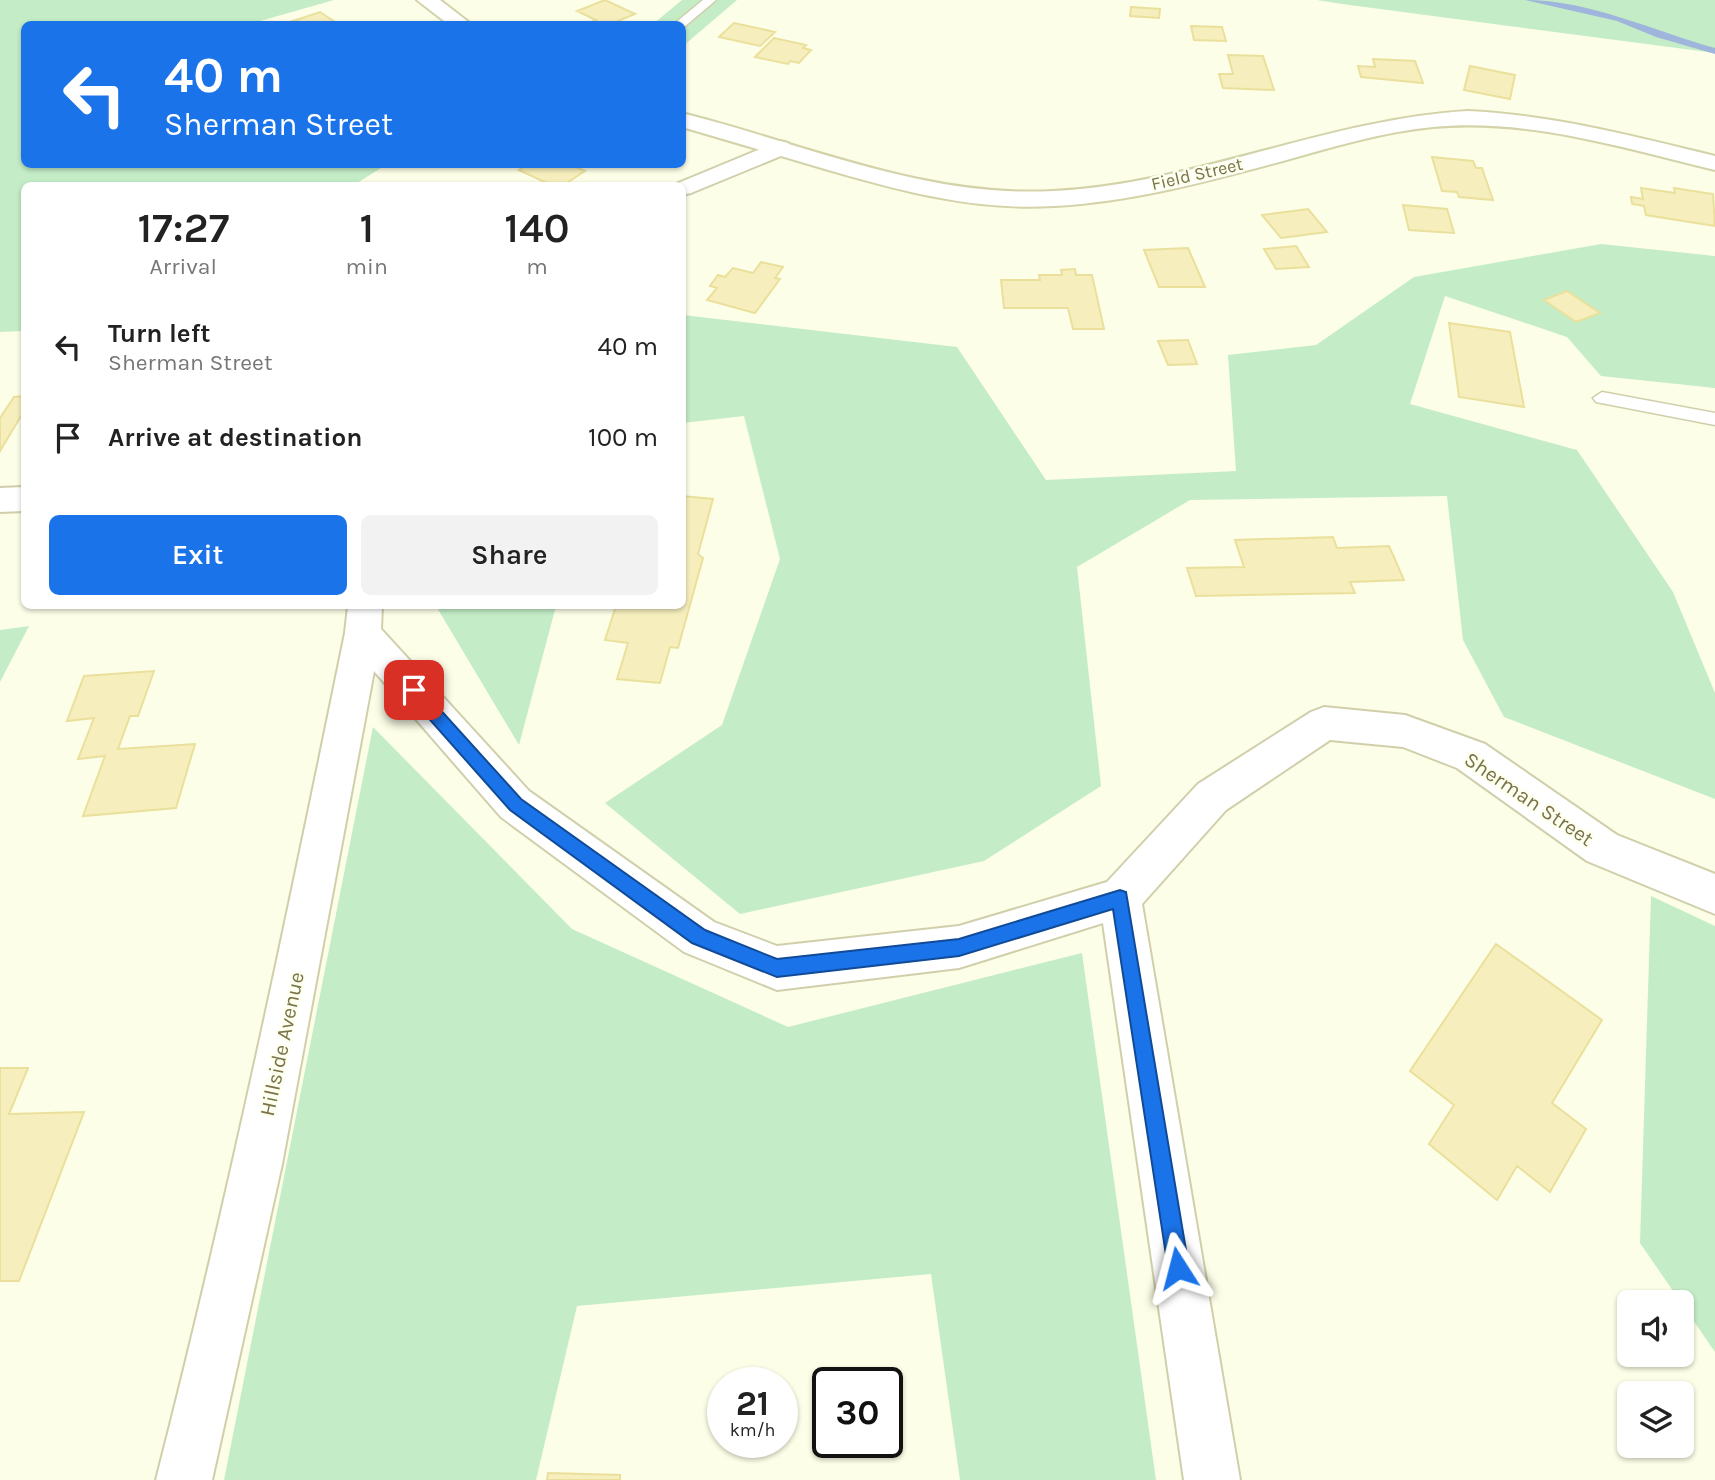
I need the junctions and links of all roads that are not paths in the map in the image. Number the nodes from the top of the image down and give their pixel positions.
1 (426, 0) edge
2 (709, 0) edge
3 (457, 21) edge
4 (684, 21) edge
5 (686, 121) edge
6 (780, 148) junction
7 (1715, 163) edge
8 (686, 186) edge
9 (1602, 398) dead end
10 (1715, 419) edge
11 (21, 499) edge
12 (0, 500) edge
13 (364, 619) edge
14 (1715, 894) edge
15 (1120, 898) junction
16 (184, 1480) edge
17 (1212, 1480) edge

1 - 3 street
2 - 4 lane
5 - 6 street, Field Street
6 - 7 street, Field Street
6 - 8 street
9 - 10 lane
11 - 12 street
13 - 15 street
13 - 16 street, Hillside Avenue
14 - 15 street, Sherman Street
15 - 17 street

